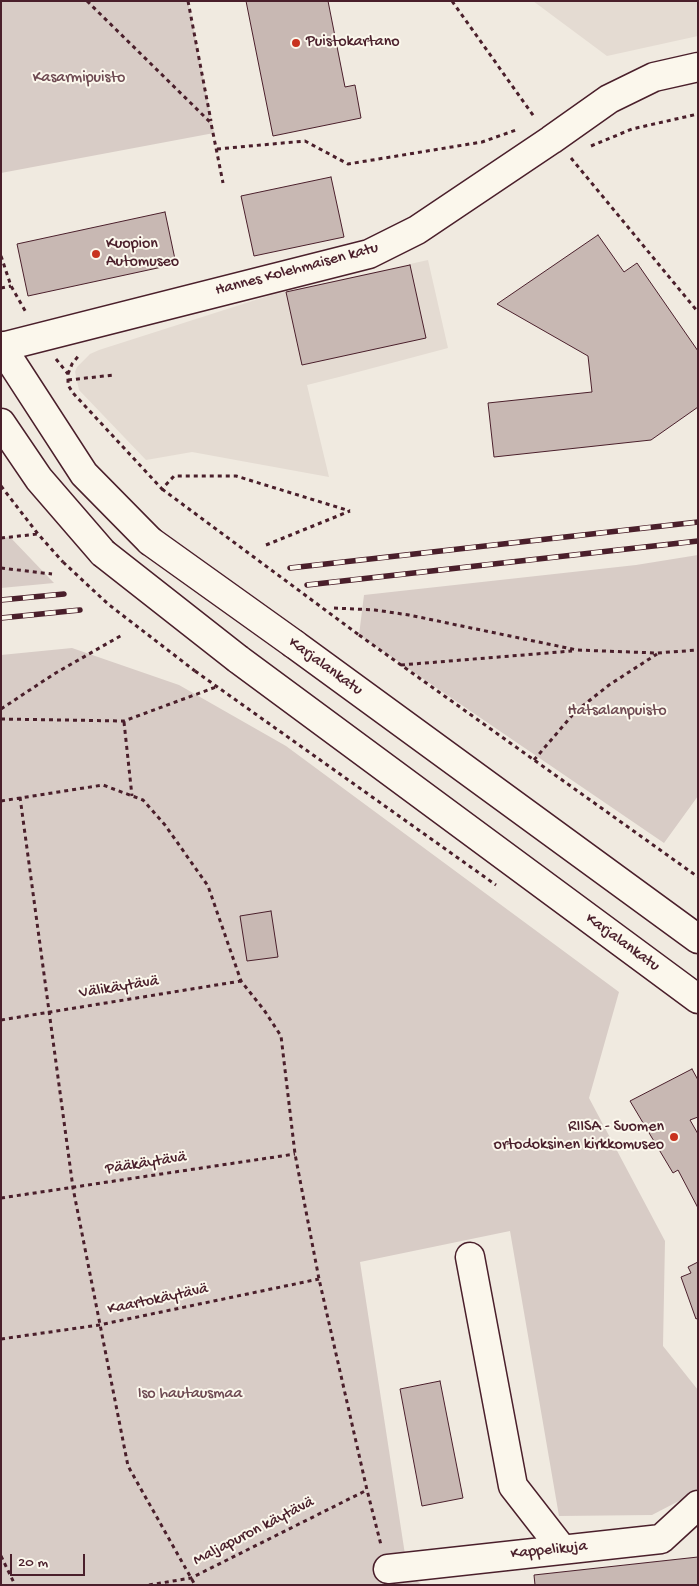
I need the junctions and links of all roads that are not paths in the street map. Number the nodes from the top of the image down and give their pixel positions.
1 (698, 67) edge
2 (1, 346) edge
3 (1, 424) edge
4 (698, 939) edge
5 (698, 999) edge
6 (470, 1257) dead end
7 (698, 1505) edge
8 (562, 1549) junction
9 (388, 1569) road end

1 - 2 main road, Hannes Kolehmaisen katu
2 - 4 main road, Karjalankatu, bridge
3 - 5 main road, Karjalankatu, bridge
6 - 8 main road
7 - 8 main road, Kappelikuja
8 - 9 main road, Kappelikuja

